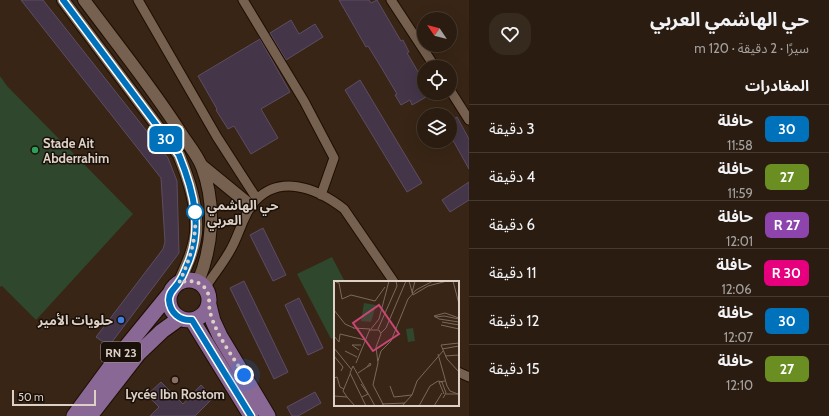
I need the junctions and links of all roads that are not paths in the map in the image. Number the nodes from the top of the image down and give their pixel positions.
1 (63, 0) edge
2 (84, 0) edge
3 (138, 0) edge
4 (243, 0) edge
5 (391, 0) edge
6 (430, 60) edge
7 (456, 100) edge
8 (469, 120) edge
9 (201, 165) junction
10 (321, 195) junction
11 (254, 203) junction
12 (393, 281) edge
13 (201, 285) junction
14 (175, 287) junction
15 (208, 305) junction
16 (186, 319) junction
17 (162, 331) junction
18 (203, 337) junction
19 (459, 372) edge
20 (469, 377) edge
21 (74, 416) edge
22 (90, 416) edge
23 (251, 416) edge
24 (268, 416) edge

1 - 14 street
2 - 9 street
3 - 11 street
4 - 10 street
5 - 6 street
7 - 8 street
9 - 11 street
9 - 13 street
10 - 11 street
10 - 12 street
11 - 13 street
13 - 14 main road
13 - 15 main road
14 - 16 main road
14 - 21 main road, RN 23
15 - 16 main road
15 - 24 main road
16 - 17 main road, RN 23
16 - 18 main road
17 - 18 main road
17 - 22 main road, RN 23
18 - 23 main road
19 - 20 street

